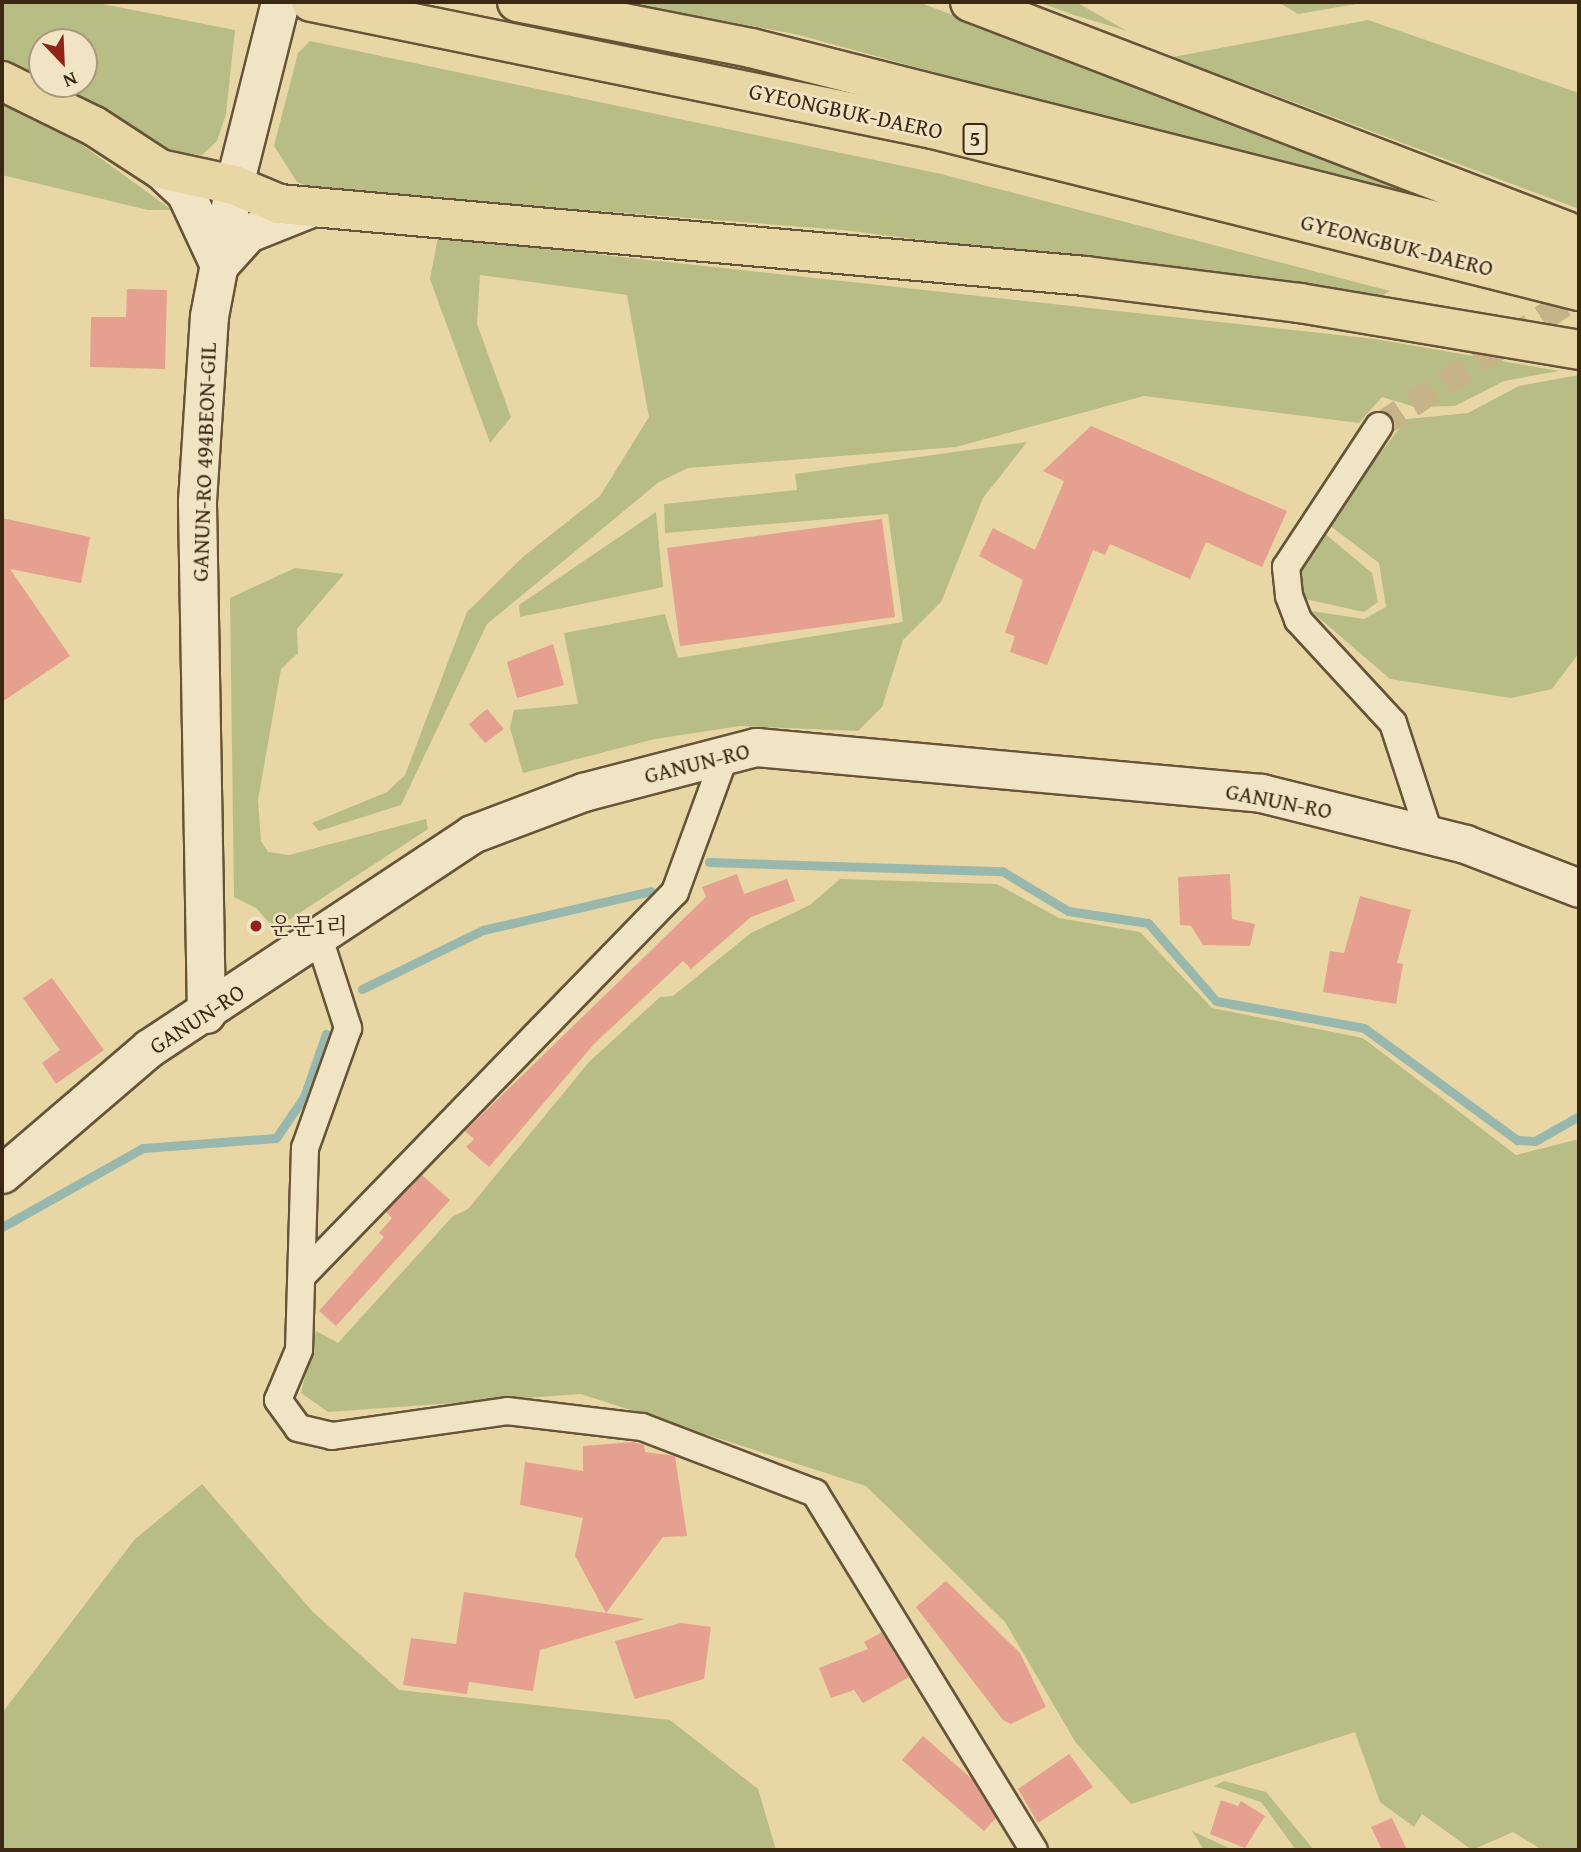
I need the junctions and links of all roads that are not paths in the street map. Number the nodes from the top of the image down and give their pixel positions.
1 (280, 2) edge
2 (312, 2) edge
3 (517, 2) edge
4 (970, 2) edge
5 (2, 80) edge
6 (160, 169) junction
7 (234, 185) junction
8 (313, 207) junction
9 (1579, 235) edge
10 (1579, 257) edge
11 (219, 265) junction
12 (1579, 291) edge
13 (1579, 350) edge
14 (1379, 426) tunnel mouth
15 (725, 755) junction
16 (1430, 836) junction
17 (1579, 888) edge
18 (319, 938) junction
19 (206, 1014) junction
20 (2, 1174) edge
21 (303, 1275) junction
22 (1034, 1850) edge

1 - 7 street, GANUN-RO 494BEON-GIL
2 - 12 highway, GYEONGBUK-DAERO / 5
3 - 10 highway, GYEONGBUK-DAERO
4 - 9 highway
5 - 6 highway
6 - 7 highway
6 - 11 street
7 - 8 highway
7 - 11 street, GANUN-RO 494BEON-GIL
8 - 11 street
8 - 13 highway
11 - 19 street, GANUN-RO 494BEON-GIL
14 - 16 street
15 - 16 street, GANUN-RO
15 - 18 street, GANUN-RO
15 - 21 street
16 - 17 street, GANUN-RO
18 - 19 street, GANUN-RO
18 - 21 street
19 - 20 street, GANUN-RO
21 - 22 street

